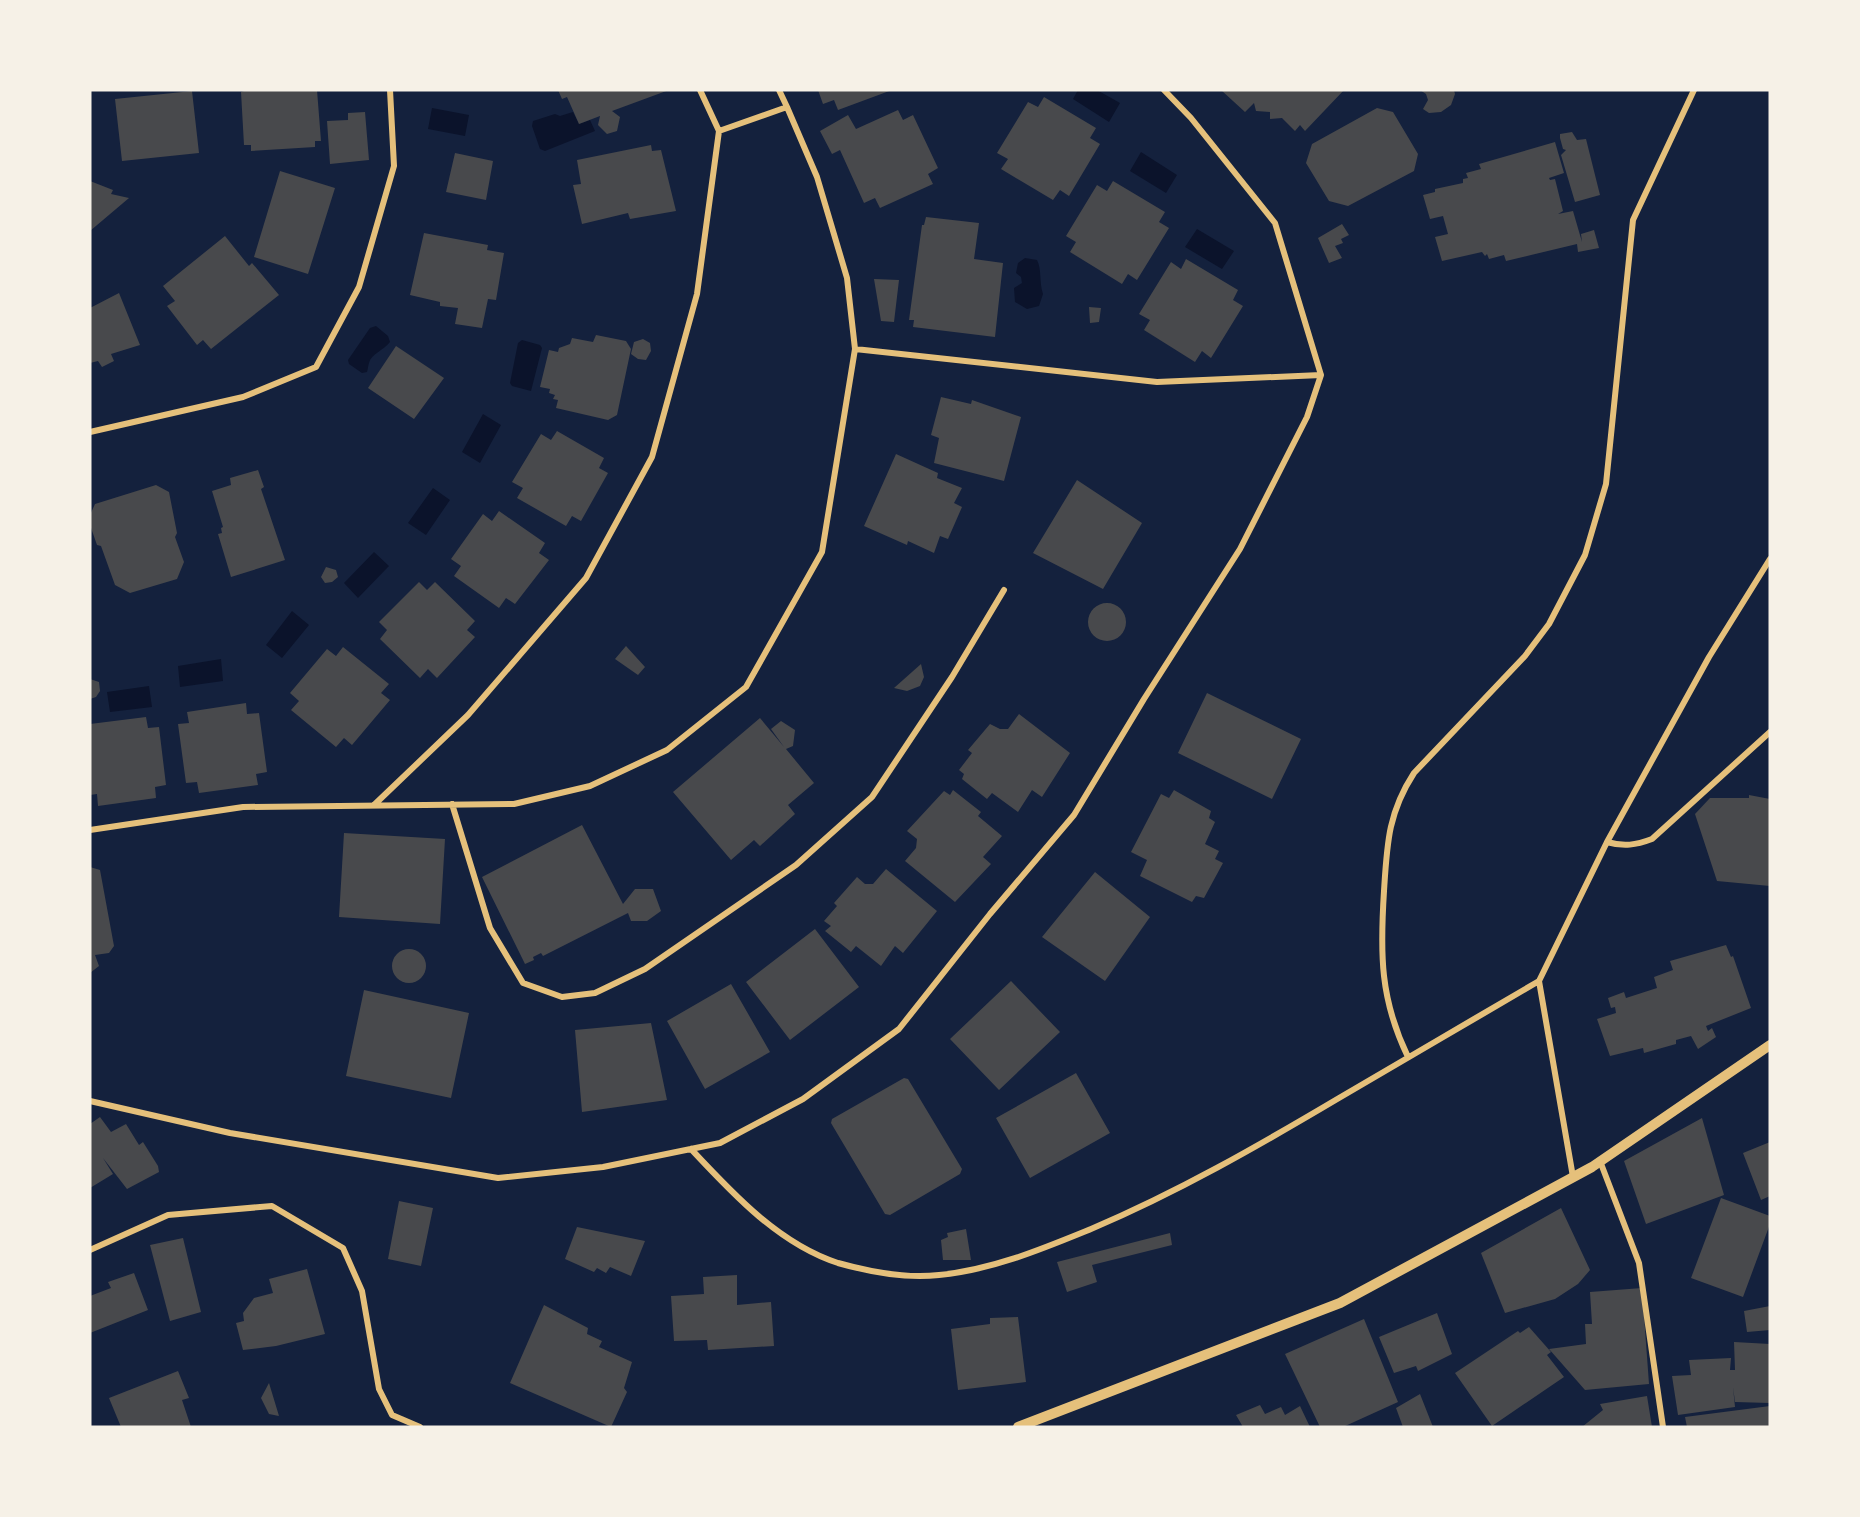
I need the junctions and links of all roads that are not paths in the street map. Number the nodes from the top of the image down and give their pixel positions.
1 (390, 90) edge
2 (700, 90) edge
3 (779, 90) edge
4 (1164, 90) edge
5 (1694, 90) edge
6 (787, 107) junction
7 (719, 131) junction
8 (855, 349) junction
9 (1321, 375) junction
10 (90, 432) edge
11 (1770, 559) edge
12 (1004, 590) dead end
13 (1770, 732) edge
14 (452, 804) junction
15 (374, 805) junction
16 (90, 830) edge
17 (1607, 842) junction
18 (1539, 981) junction
19 (1770, 1045) edge
20 (1408, 1057) junction
21 (90, 1101) edge
22 (691, 1149) junction
23 (1600, 1161) junction
24 (1573, 1177) junction
25 (90, 1250) edge
26 (420, 1427) edge
27 (1018, 1427) edge
28 (1663, 1427) edge

1 - 10 street
2 - 7 street
3 - 6 street
4 - 9 street
5 - 20 street
6 - 7 street
6 - 8 street
7 - 15 street
8 - 9 street
8 - 14 street
9 - 22 street
11 - 17 street
12 - 14 street
13 - 17 street
14 - 15 street
15 - 16 street
17 - 18 street
18 - 20 street
18 - 24 street
19 - 23 street
20 - 22 street
21 - 22 street
23 - 24 street
23 - 28 street
24 - 27 street
25 - 26 street

